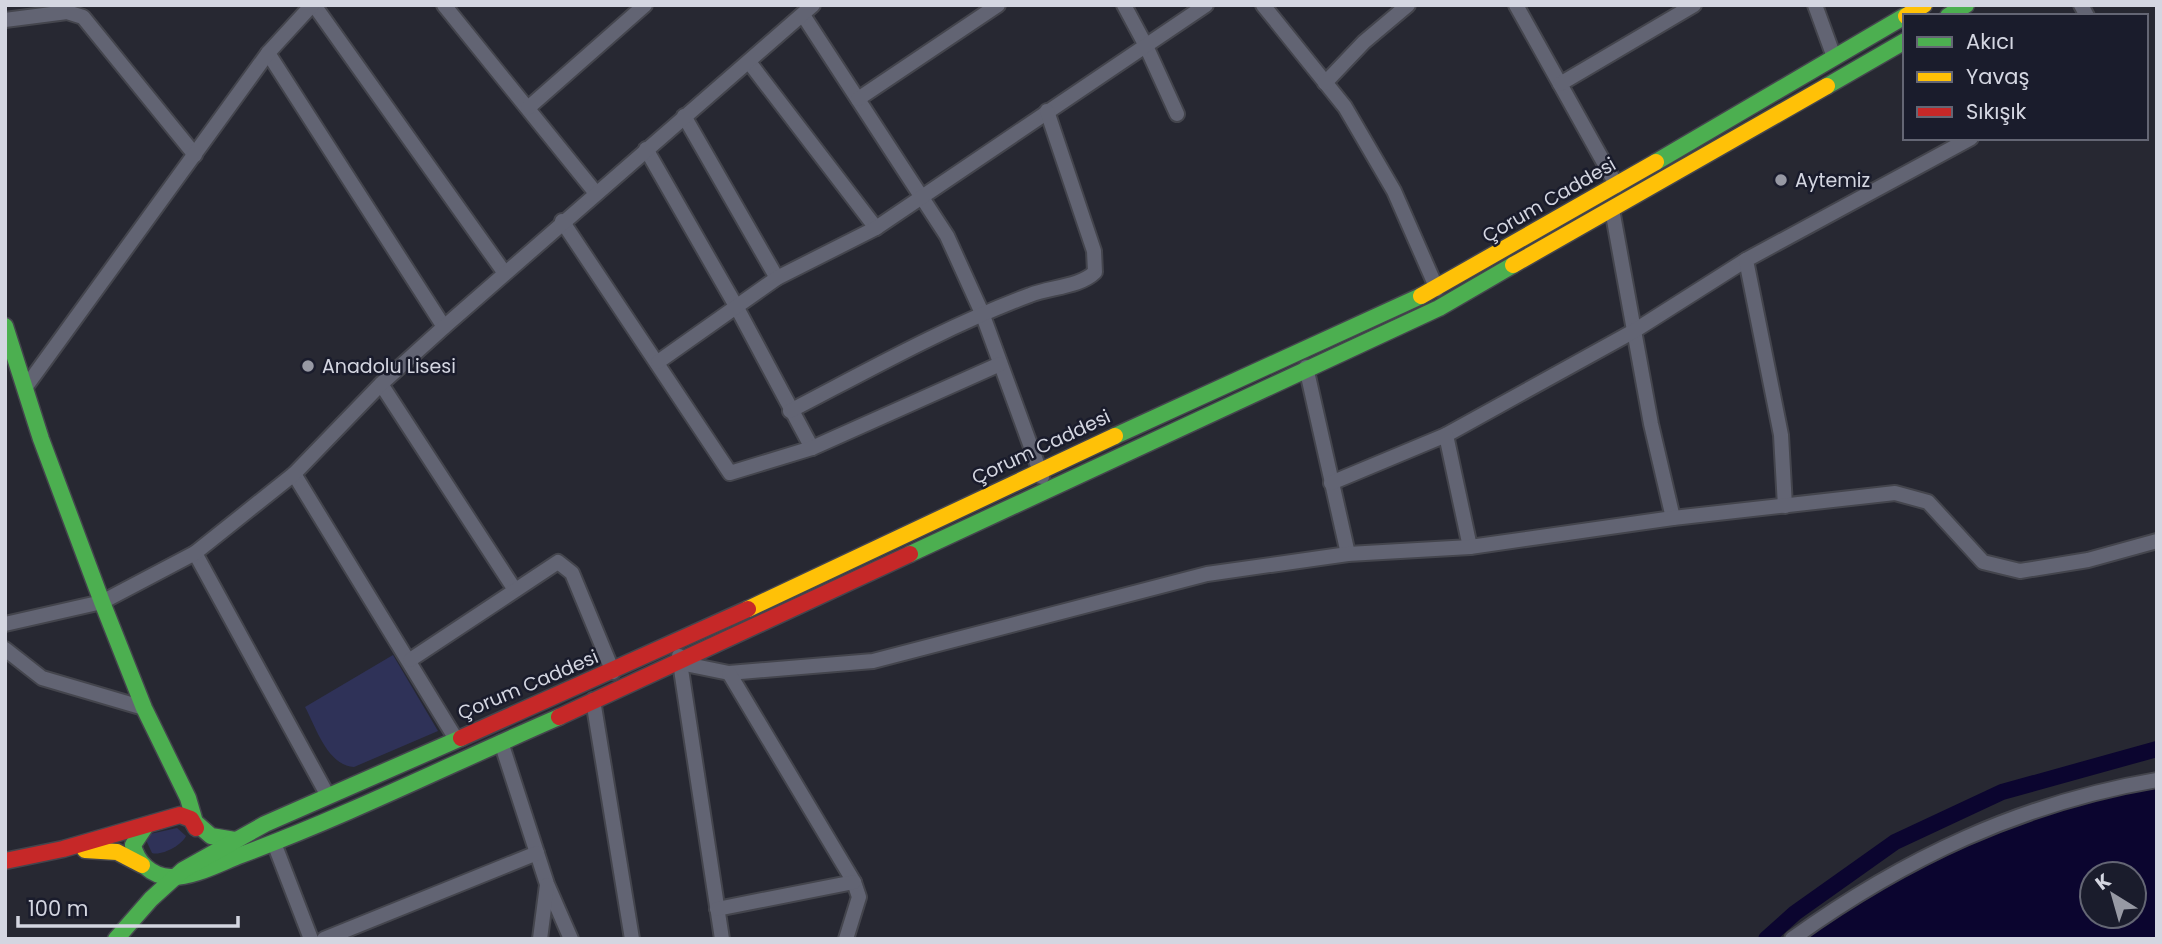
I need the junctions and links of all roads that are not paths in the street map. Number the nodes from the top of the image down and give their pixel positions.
1 (313, 5) edge
2 (444, 5) edge
3 (645, 5) edge
4 (998, 5) edge
5 (1124, 5) edge
6 (1206, 5) edge
7 (1264, 5) edge
8 (1408, 5) edge
9 (1516, 5) edge
10 (1815, 5) edge
11 (1924, 5) edge
12 (1689, 7) edge
13 (808, 10) edge
14 (1908, 14) edge
15 (1903, 17) edge
16 (5, 20) edge
17 (1903, 41) edge
18 (1146, 46) junction
19 (268, 53) junction
20 (1835, 57) junction
21 (749, 62) junction
22 (1325, 83) junction
23 (1560, 84) junction
24 (858, 99) junction
25 (528, 108) junction
26 (1047, 111) junction
27 (1177, 114) dead end
28 (684, 116) junction
29 (1967, 140) edge
30 (646, 149) junction
31 (195, 155) junction
32 (1617, 186) junction
33 (595, 192) junction
34 (921, 197) junction
35 (1612, 209) junction
36 (562, 221) junction
37 (876, 228) junction
38 (1746, 260) junction
39 (504, 272) junction
40 (777, 278) junction
41 (1437, 289) junction
42 (736, 306) junction
43 (982, 313) junction
44 (5, 326) edge
45 (444, 327) junction
46 (1634, 331) junction
47 (658, 362) junction
48 (1000, 364) junction
49 (1306, 367) junction
50 (381, 384) junction
51 (25, 388) junction
52 (790, 411) junction
53 (1446, 435) junction
54 (811, 448) junction
55 (1039, 470) junction
56 (294, 474) junction
57 (1331, 483) junction
58 (1047, 488) junction
59 (1785, 506) junction
60 (1673, 518) junction
61 (2157, 541) edge
62 (1470, 547) junction
63 (195, 552) junction
64 (1348, 554) junction
65 (515, 590) junction
66 (102, 602) junction
67 (5, 624) edge
68 (676, 644) junction
69 (5, 649) edge
70 (410, 660) junction
71 (680, 663) junction
72 (613, 672) junction
73 (729, 673) junction
74 (593, 700) junction
75 (145, 708) junction
76 (456, 739) junction
77 (500, 742) junction
78 (2157, 780) edge
79 (328, 796) junction
80 (187, 819) junction
81 (145, 827) junction
82 (236, 839) junction
83 (274, 843) junction
84 (63, 849) junction
85 (537, 853) junction
86 (197, 860) junction
87 (5, 861) edge
88 (145, 867) junction
89 (176, 877) junction
90 (854, 883) junction
91 (547, 884) junction
92 (151, 899) junction
93 (717, 909) junction
94 (116, 939) edge
95 (311, 939) edge
96 (324, 939) edge
97 (540, 939) edge
98 (571, 939) edge
99 (632, 939) edge
100 (722, 939) edge
101 (846, 939) edge
102 (1792, 939) edge

1 - 19 street
1 - 39 street
2 - 25 street
3 - 25 street
4 - 24 street
5 - 18 street
6 - 18 street
7 - 22 street
8 - 22 street
9 - 23 street
10 - 20 street
11 - 14 main road, Çorum Caddesi
12 - 23 street
13 - 21 street
13 - 24 street
15 - 20 main road, Çorum Caddesi
16 - 31 street
17 - 35 main road, Çorum Caddesi
18 - 26 street
18 - 27 street
19 - 31 street
19 - 45 street
20 - 32 main road, Çorum Caddesi
21 - 28 street
21 - 37 street
22 - 41 street
23 - 32 street
24 - 34 street
25 - 33 street
26 - 34 street
26 - 43 street
28 - 30 street
28 - 40 street
29 - 38 street
30 - 33 street
30 - 42 street
31 - 51 street
32 - 41 main road, Çorum Caddesi
33 - 36 street
34 - 37 street
34 - 43 street
35 - 46 street
35 - 49 main road, Çorum Caddesi
36 - 39 street
36 - 47 street
37 - 40 street
38 - 46 street
38 - 59 street
39 - 45 street
40 - 42 street
41 - 55 main road, Çorum Caddesi
42 - 47 street
42 - 52 street
43 - 48 street
43 - 52 street
44 - 51 main road
45 - 50 street
46 - 53 street
46 - 60 street
47 - 54 street
48 - 54 street
48 - 55 street
49 - 57 street
49 - 58 main road, Çorum Caddesi
50 - 56 street
50 - 65 street
51 - 66 main road
52 - 54 street
53 - 57 street
53 - 62 street
55 - 58 street
55 - 68 main road, Çorum Caddesi
56 - 63 street
56 - 70 street
57 - 64 street
58 - 71 main road, Çorum Caddesi
59 - 60 street
59 - 61 street
60 - 62 street
62 - 64 street
63 - 66 street
63 - 79 street
64 - 73 street
65 - 70 street
65 - 72 street
66 - 67 street
66 - 75 main road
68 - 71 street
68 - 72 main road, Çorum Caddesi
69 - 75 street
70 - 76 street
71 - 73 street
71 - 74 main road, Çorum Caddesi
71 - 93 street
72 - 76 main road, Çorum Caddesi
73 - 90 street
74 - 77 main road, Çorum Caddesi
74 - 99 street
75 - 80 main road
76 - 79 main road, Çorum Caddesi
77 - 83 main road, Çorum Caddesi
77 - 85 street
78 - 102 street
79 - 82 main road, Çorum Caddesi
80 - 81 main road
80 - 82 main road
80 - 86 main road
81 - 84 main road
81 - 88 main road
82 - 86 main road, Çorum Caddesi
83 - 89 main road, Çorum Caddesi
83 - 95 street
84 - 87 main road
84 - 88 main road
85 - 91 street
85 - 96 street
86 - 89 main road, Çorum Caddesi
88 - 89 main road
88 - 92 main road
89 - 92 main road, Çorum Caddesi
90 - 93 street
90 - 101 street
91 - 97 street
91 - 98 street
92 - 94 main road, Çorum Caddesi
93 - 100 street

